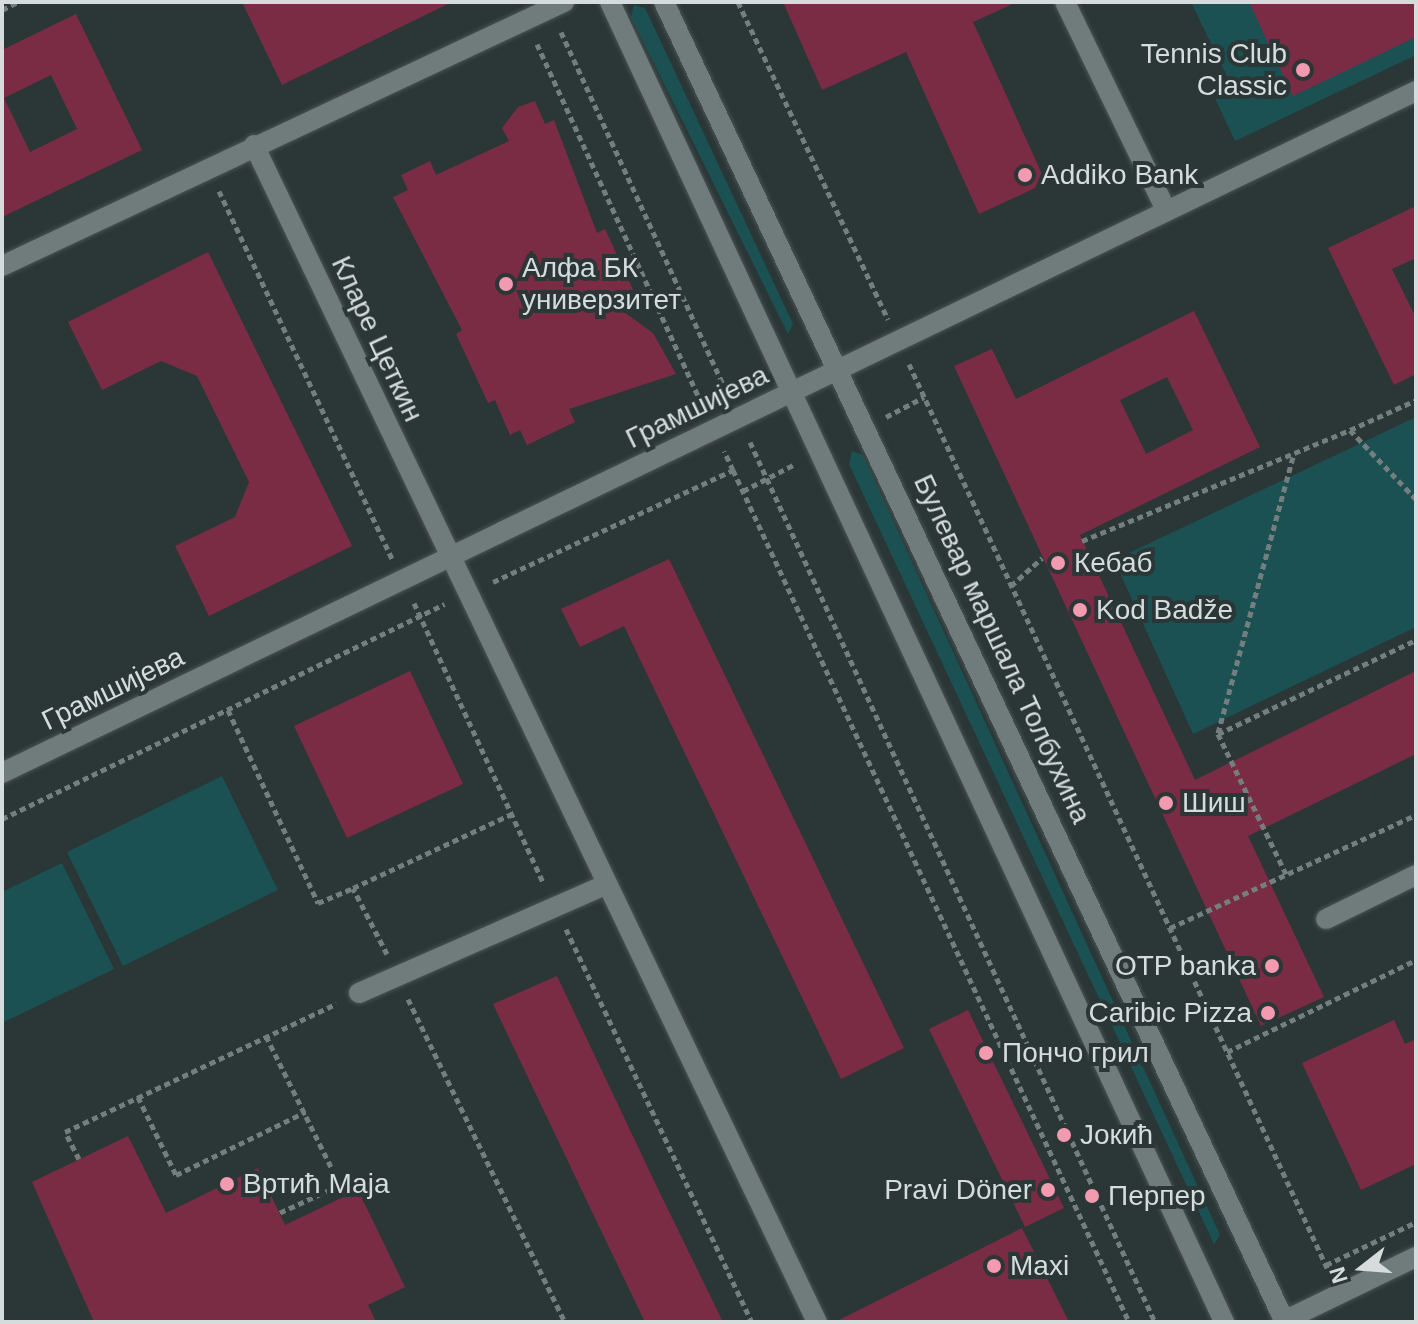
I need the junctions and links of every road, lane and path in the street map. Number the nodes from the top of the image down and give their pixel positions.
1 (18, 2) edge
2 (610, 2) edge
3 (664, 2) edge
4 (738, 2) edge
5 (1065, 2) edge
6 (557, 5) edge
7 (2, 10) edge
8 (526, 19) junction
9 (1416, 91) edge
10 (254, 145) junction
11 (207, 167) junction
12 (1166, 210) junction
13 (2, 266) edge
14 (899, 340) junction
15 (840, 368) junction
16 (794, 391) junction
17 (924, 397) junction
18 (1416, 400) edge
19 (739, 418) junction
20 (868, 427) junction
21 (714, 430) junction
22 (1350, 430) junction
23 (821, 450) junction
24 (1293, 456) junction
25 (733, 470) junction
26 (767, 478) junction
27 (743, 491) junction
28 (1416, 499) edge
29 (1082, 541) dead end
30 (450, 558) junction
31 (1042, 558) dead end
32 (403, 580) junction
33 (1011, 586) junction
34 (467, 594) junction
35 (420, 615) junction
36 (1416, 640) edge
37 (228, 710) junction
38 (1218, 734) junction
39 (2, 773) edge
40 (512, 814) junction
41 (1416, 815) edge
42 (2, 819) edge
43 (1286, 874) junction
44 (1416, 875) edge
45 (607, 884) junction
46 (353, 888) junction
47 (555, 907) junction
48 (1326, 919) dead end
49 (1170, 928) junction
50 (1416, 960) edge
51 (398, 975) junction
52 (359, 993) joint
53 (266, 1036) junction
54 (1227, 1052) junction
55 (138, 1097) junction
56 (305, 1112) junction
57 (79, 1159) dead end
58 (279, 1213) dead end
59 (1416, 1222) edge
60 (1416, 1257) edge
61 (1326, 1265) junction
62 (1339, 1294) junction
63 (565, 1322) edge
64 (752, 1322) edge
65 (817, 1322) edge
66 (1129, 1322) edge
67 (1155, 1322) edge
68 (1224, 1322) edge
69 (1284, 1322) edge

1 - 7 path
2 - 16 street
3 - 15 street, Булевар маршала Толбухина
4 - 14 path
5 - 12 street
6 - 8 street
6 - 19 path
8 - 10 street
8 - 21 path
9 - 12 street, Грамшијева
10 - 11 street
10 - 30 street, Кларе Цеткин
11 - 13 street
11 - 32 path
12 - 14 street, Грамшијева
14 - 15 street, Грамшијева
14 - 17 path
15 - 16 street, Грамшијева
15 - 20 street, Булевар маршала Толбухина
16 - 19 street, Грамшијева
16 - 23 street
17 - 20 path
17 - 33 path
18 - 22 path
19 - 21 street, Грамшијева
19 - 26 path
20 - 69 street, Булевар маршала Толбухина
21 - 25 path
21 - 30 street, Грамшијева
22 - 24 path
22 - 28 path
23 - 26 path
23 - 68 street
24 - 29 path
24 - 38 path
25 - 27 path
25 - 34 path
26 - 27 path
26 - 67 path
27 - 66 path
30 - 32 street, Грамшијева
30 - 34 street
31 - 33 path
32 - 35 path
32 - 39 street, Грамшијева
33 - 49 path
34 - 35 path
34 - 45 street
35 - 37 path
35 - 40 path
36 - 38 path
37 - 42 path
37 - 46 path
38 - 43 path
40 - 46 path
40 - 47 path
41 - 43 path
43 - 49 path
44 - 48 street
45 - 47 street
45 - 65 street
46 - 51 path
47 - 51 street
47 - 64 path
49 - 54 path
50 - 54 path
51 - 52 street
51 - 63 path
52 - 53 path
53 - 55 path
53 - 56 path
54 - 61 path
55 - 56 path
55 - 57 path
56 - 58 path
59 - 61 path
60 - 62 street
61 - 62 path
62 - 69 street

